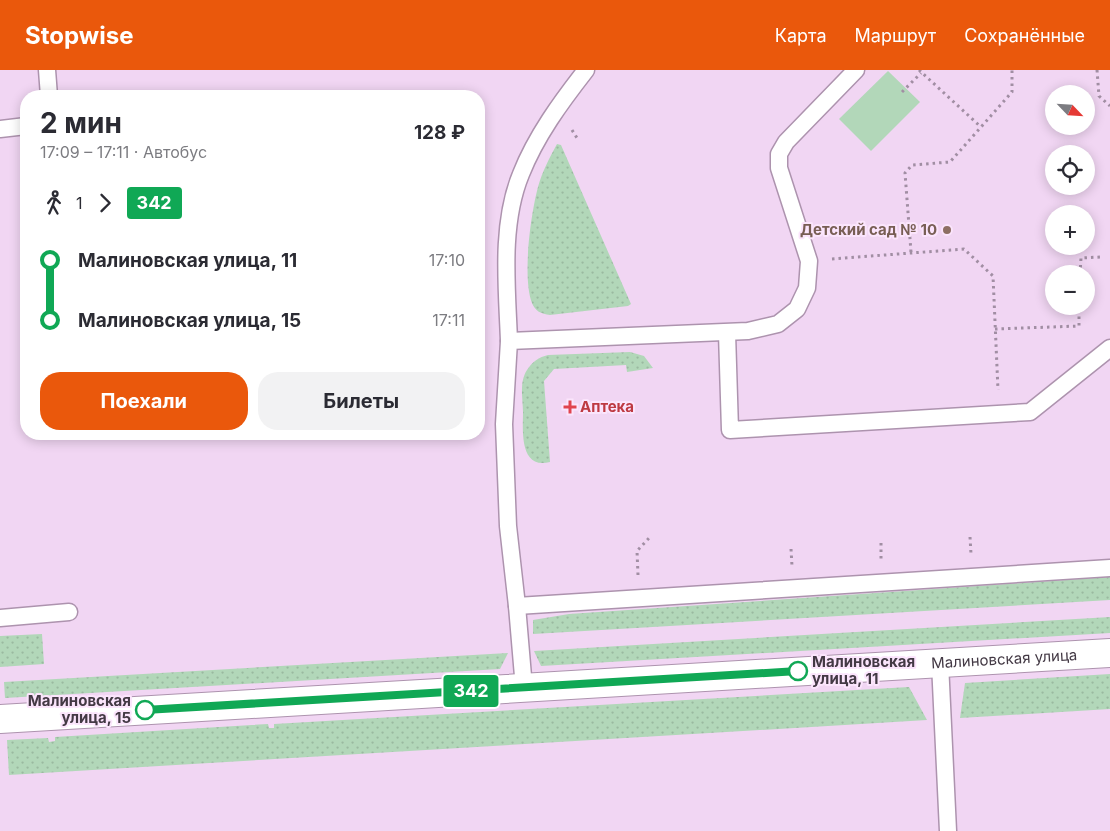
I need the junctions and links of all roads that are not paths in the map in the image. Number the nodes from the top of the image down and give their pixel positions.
1 (47, 70) edge
2 (586, 70) edge
3 (856, 70) edge
4 (49, 90) edge
5 (20, 127) edge
6 (0, 129) edge
7 (727, 333) junction
8 (509, 341) junction
9 (1110, 348) edge
10 (1110, 568) edge
11 (517, 606) junction
12 (69, 612) dead end
13 (0, 618) edge
14 (1110, 653) edge
15 (940, 663) junction
16 (524, 688) junction
17 (0, 719) edge
18 (948, 831) edge

1 - 4 lane
2 - 8 lane
3 - 7 lane
5 - 6 lane
7 - 8 lane
7 - 9 lane
8 - 11 lane
10 - 11 lane
11 - 16 lane
12 - 13 lane
14 - 15 street, Малиновская улица
15 - 16 street, Малиновская улица
15 - 18 lane
16 - 17 street, Малиновская улица

